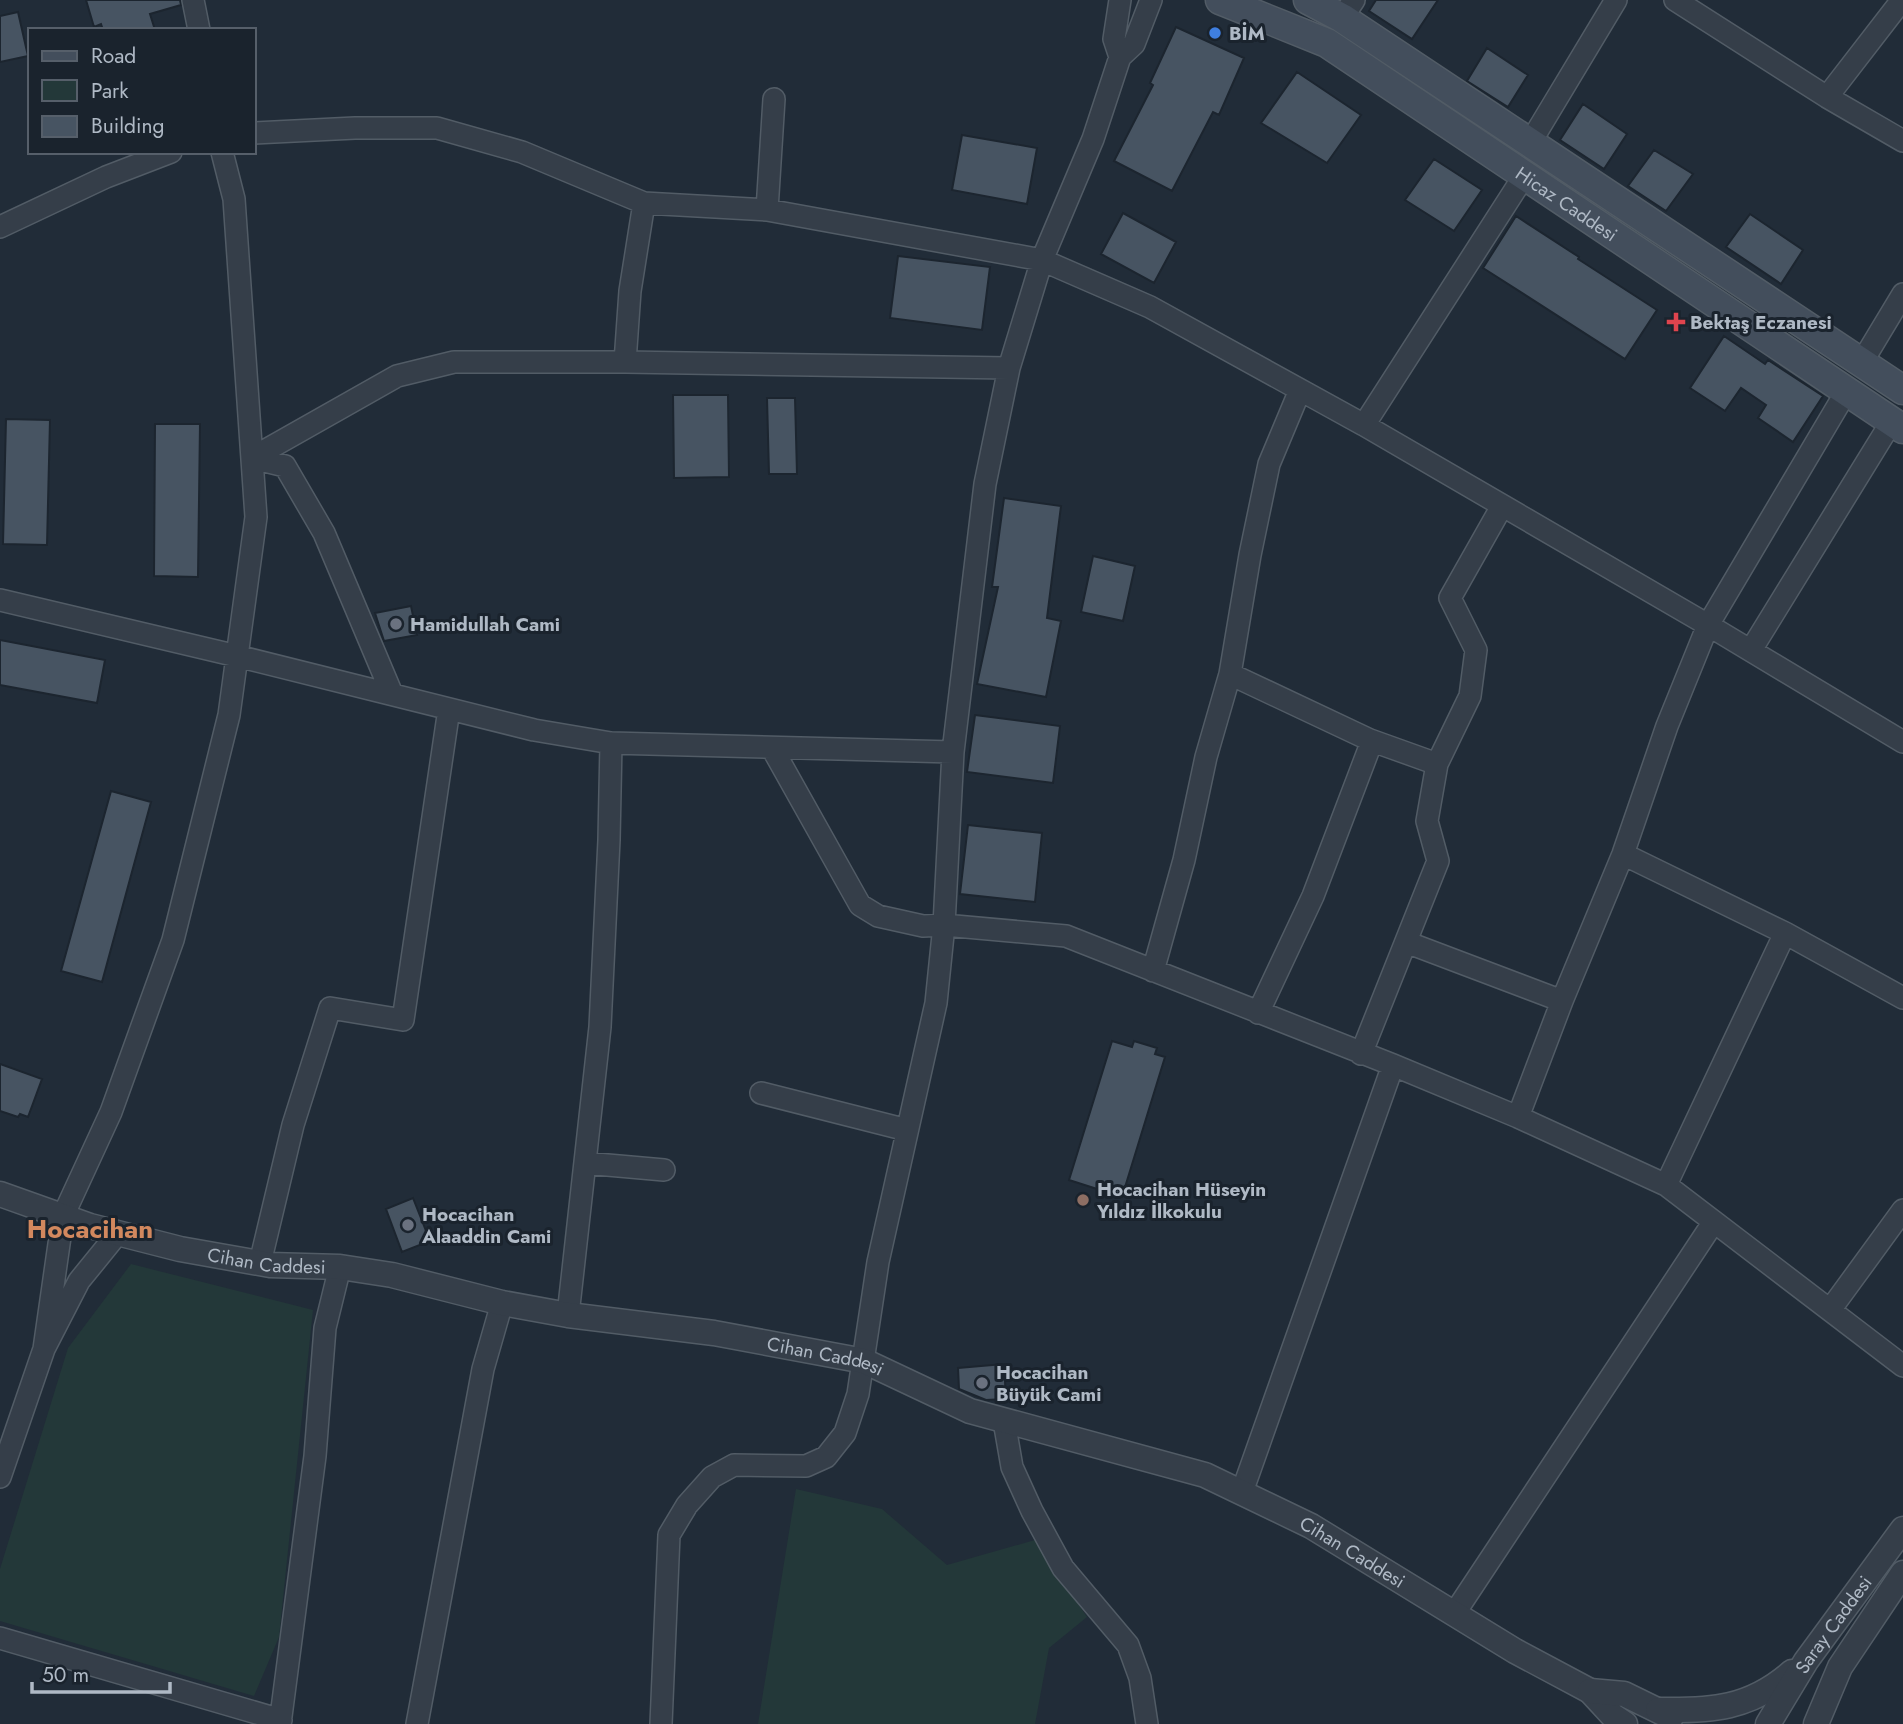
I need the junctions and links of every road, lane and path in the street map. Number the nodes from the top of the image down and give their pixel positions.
1 (193, 0) edge
2 (1120, 0) edge
3 (1151, 0) edge
4 (1220, 0) edge
5 (1308, 0) edge
6 (1675, 0) edge
7 (1902, 0) edge
8 (1606, 3) edge
9 (1348, 9) edge
10 (199, 28) edge
11 (1120, 57) junction
12 (1828, 97) junction
13 (774, 99) dead end
14 (256, 133) edge
15 (1903, 141) edge
16 (1530, 143) junction
17 (166, 154) edge
18 (222, 154) edge
19 (1524, 176) junction
20 (644, 203) junction
21 (767, 210) junction
22 (0, 227) edge
23 (1042, 260) junction
24 (1903, 294) edge
25 (625, 362) junction
26 (1862, 362) junction
27 (1009, 368) junction
28 (1300, 390) junction
29 (1903, 390) edge
30 (1846, 392) junction
31 (1364, 425) junction
32 (1897, 425) edge
33 (252, 458) junction
34 (1502, 506) junction
35 (0, 600) edge
36 (1708, 625) junction
37 (1751, 650) junction
38 (237, 656) junction
39 (1230, 674) junction
40 (392, 694) junction
41 (449, 709) junction
42 (1372, 741) junction
43 (1903, 742) edge
44 (611, 743) junction
45 (772, 748) junction
46 (953, 752) junction
47 (1437, 764) junction
48 (1623, 854) junction
49 (944, 925) junction
50 (1785, 933) junction
51 (1406, 942) junction
52 (1153, 971) junction
53 (1903, 998) edge
54 (1562, 1001) junction
55 (1258, 1013) junction
56 (1362, 1054) junction
57 (1393, 1065) junction
58 (761, 1093) dead end
59 (1518, 1117) junction
60 (907, 1130) junction
61 (585, 1163) junction
62 (664, 1170) dead end
63 (1666, 1185) junction
64 (0, 1194) edge
65 (1903, 1210) edge
66 (63, 1216) junction
67 (1713, 1223) junction
68 (118, 1233) junction
69 (260, 1263) junction
70 (340, 1268) junction
71 (502, 1304) junction
72 (1830, 1310) junction
73 (568, 1315) junction
74 (44, 1349) junction
75 (864, 1361) junction
76 (1903, 1366) edge
77 (1004, 1420) junction
78 (0, 1477) edge
79 (1242, 1492) junction
80 (1903, 1529) edge
81 (1903, 1573) edge
82 (1454, 1614) junction
83 (0, 1638) edge
84 (1806, 1661) junction
85 (1840, 1667) junction
86 (1590, 1691) junction
87 (1658, 1710) junction
88 (280, 1722) edge
89 (417, 1724) edge
90 (661, 1724) edge
91 (1147, 1724) edge
92 (1625, 1724) edge
93 (1684, 1724) edge
94 (1768, 1724) edge
95 (1815, 1724) edge
96 (1828, 1724) edge

1 - 10 street
2 - 11 street
3 - 11 street
4 - 19 main road, Hicaz Caddesi
5 - 9 main road, Hicaz Caddesi
6 - 12 street
7 - 12 street
8 - 16 street
9 - 16 main road, Hicaz Caddesi
11 - 23 street
12 - 15 street
13 - 21 street
14 - 20 street
16 - 26 main road, Hicaz Caddesi
17 - 22 street
18 - 33 street
19 - 30 main road, Hicaz Caddesi
19 - 31 street
20 - 21 street
20 - 25 street
21 - 23 street
23 - 27 street
23 - 28 street
24 - 26 street
25 - 27 street
25 - 33 street
26 - 29 main road, Hicaz Caddesi
27 - 46 street
28 - 31 street
28 - 39 street
30 - 32 main road, Hicaz Caddesi
30 - 36 street
31 - 34 street
32 - 37 street
33 - 38 street
33 - 40 street
34 - 36 street
34 - 47 street
35 - 38 street
36 - 37 street
36 - 48 street
37 - 43 street
38 - 40 street
38 - 66 street
39 - 42 street
39 - 52 street
40 - 41 street
41 - 44 street
41 - 69 street
42 - 47 street
42 - 55 street
44 - 45 street
44 - 61 street
45 - 46 street
45 - 49 street
46 - 49 street
47 - 51 street
48 - 50 street
48 - 54 street
49 - 52 street
49 - 60 street
50 - 53 street
50 - 63 street
51 - 54 street
51 - 56 street
52 - 55 street
54 - 59 street
55 - 56 street
56 - 57 street
57 - 59 street
57 - 79 street
58 - 60 street
59 - 63 street
60 - 75 street
61 - 62 street
61 - 73 street
63 - 67 street
64 - 66 street, Cihan Caddesi
65 - 72 street
66 - 68 street, Cihan Caddesi
66 - 74 street
67 - 72 street
67 - 82 street
68 - 69 street, Cihan Caddesi
68 - 74 street
69 - 70 street, Cihan Caddesi
70 - 71 street, Cihan Caddesi
70 - 88 street
71 - 73 street, Cihan Caddesi
71 - 89 street
72 - 76 street
73 - 75 street, Cihan Caddesi
74 - 78 street
75 - 77 street, Cihan Caddesi
75 - 90 street
77 - 79 street, Cihan Caddesi
77 - 91 street
79 - 82 street, Cihan Caddesi
80 - 84 street, Saray Caddesi
81 - 85 street, Saray Caddesi
82 - 86 street, Cihan Caddesi
83 - 88 street
84 - 87 street
84 - 94 street, Saray Caddesi
85 - 95 street, Saray Caddesi
85 - 96 street
86 - 87 street, Cihan Caddesi
86 - 92 street, Cihan Caddesi
87 - 93 street, Cihan Caddesi

